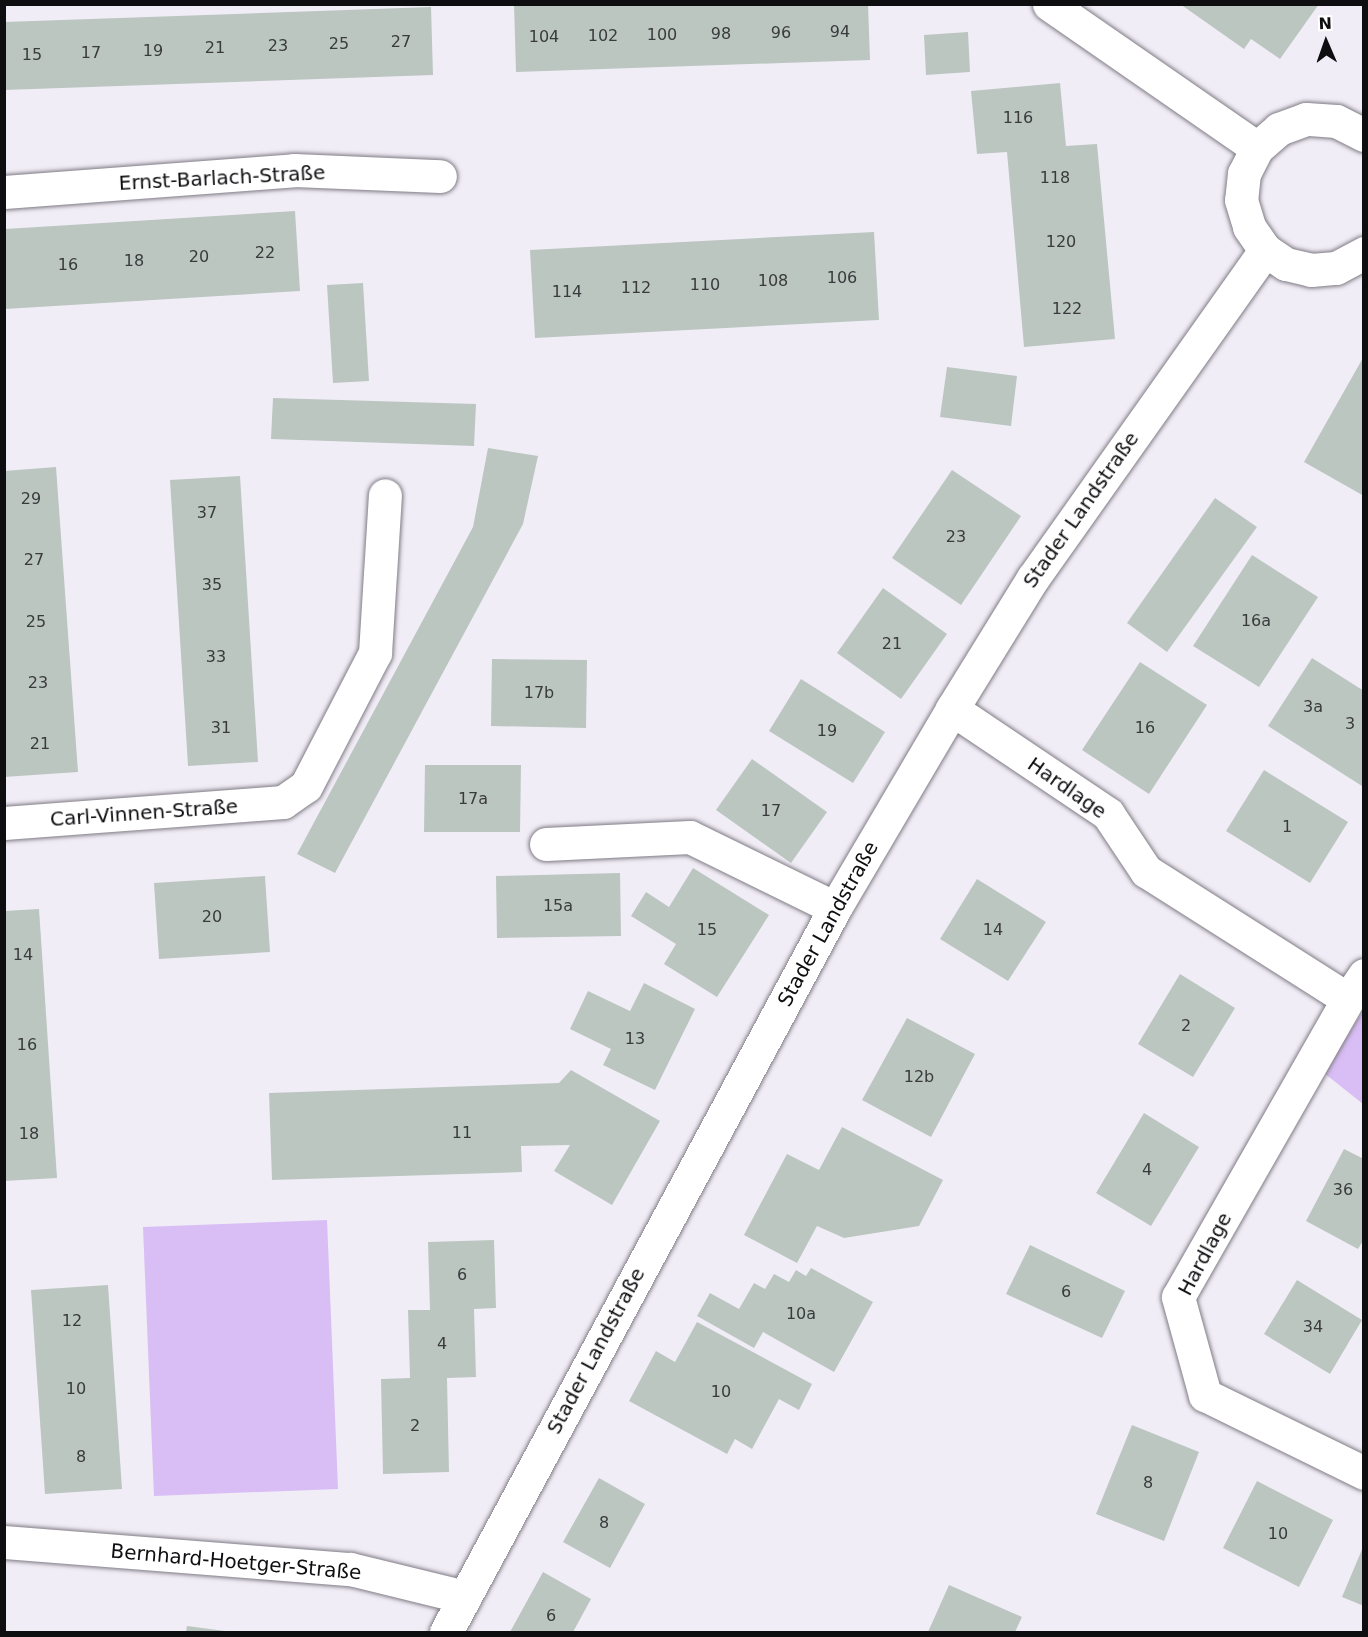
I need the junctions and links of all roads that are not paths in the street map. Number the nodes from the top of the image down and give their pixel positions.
1 (1049, 4) edge
2 (1363, 134) edge
3 (1257, 148) junction
4 (440, 176) dead end
5 (4, 192) edge
6 (1265, 250) junction
7 (1364, 253) edge
8 (385, 495) dead end
9 (952, 709) junction
10 (4, 824) edge
11 (546, 844) dead end
12 (835, 908) junction
13 (1356, 987) edge
14 (1364, 1473) edge
15 (4, 1542) edge
16 (465, 1597) junction
17 (447, 1632) edge

1 - 3 street
2 - 3 street
3 - 6 street
4 - 5 street, Ernst-Barlach-Straße
6 - 7 street
6 - 9 street, Stader Landstraße
8 - 10 street, Carl-Vinnen-Straße
9 - 12 street, Stader Landstraße
9 - 13 street, Hardlage
11 - 12 street
12 - 16 street, Stader Landstraße
13 - 14 street, Hardlage
15 - 16 street, Bernhard-Hoetger-Straße
16 - 17 street, Stader Landstraße

